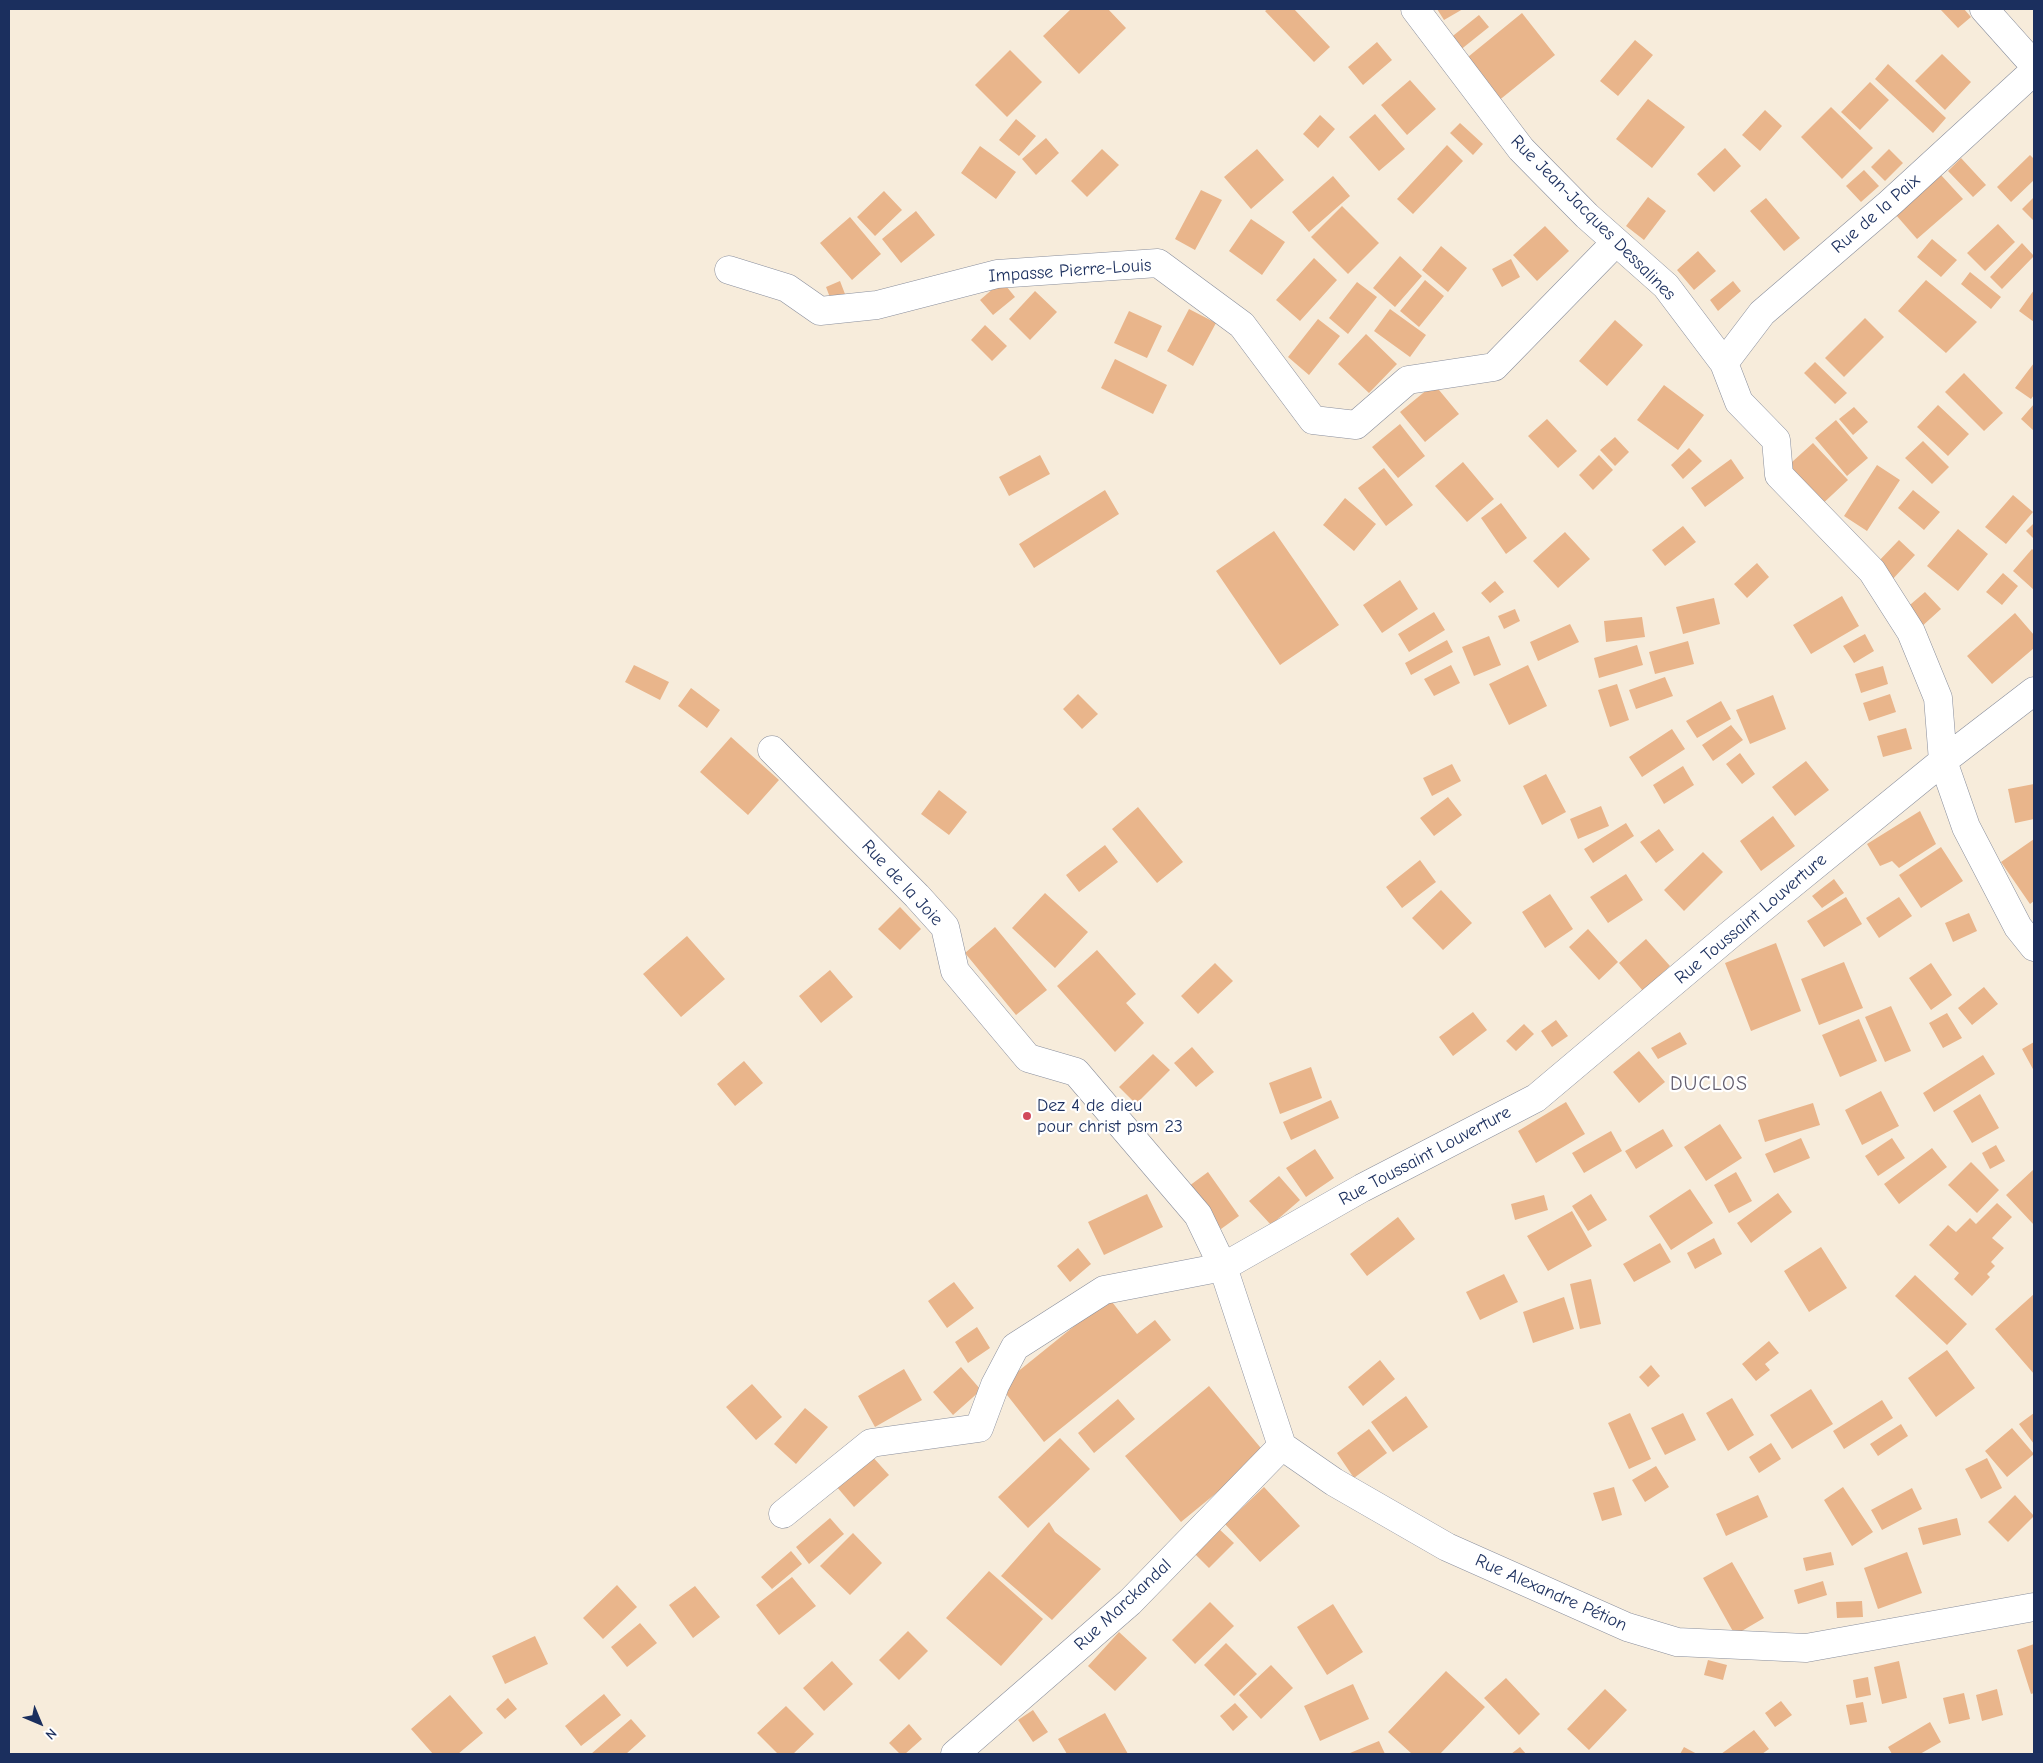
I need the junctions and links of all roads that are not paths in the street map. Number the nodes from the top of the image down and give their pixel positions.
1 (1415, 9) edge
2 (1984, 9) edge
3 (2034, 65) edge
4 (2034, 72) edge
5 (1616, 242) junction
6 (728, 270) dead end
7 (1724, 362) junction
8 (2034, 691) edge
9 (772, 750) dead end
10 (1943, 761) junction
11 (2034, 947) edge
12 (1222, 1267) junction
13 (1282, 1446) junction
14 (783, 1514) dead end
15 (2034, 1607) edge
16 (955, 1754) edge

1 - 5 street, Rue Jean-Jacques Dessalines
2 - 3 street
4 - 7 street, Rue de la Paix
5 - 6 street, Impasse Pierre-Louis
5 - 7 street, Rue Jean-Jacques Dessalines
7 - 10 street, Rue Jean-Jacques Dessalines
8 - 10 street, Rue Toussaint Louverture
9 - 12 street, Rue de la Joie
10 - 11 street, Rue Jean-Jacques Dessalines
10 - 12 street, Rue Toussaint Louverture
12 - 13 street
12 - 14 street, Rue Toussaint Louverture
13 - 15 street, Rue Alexandre Pétion
13 - 16 street, Rue Marckandal

